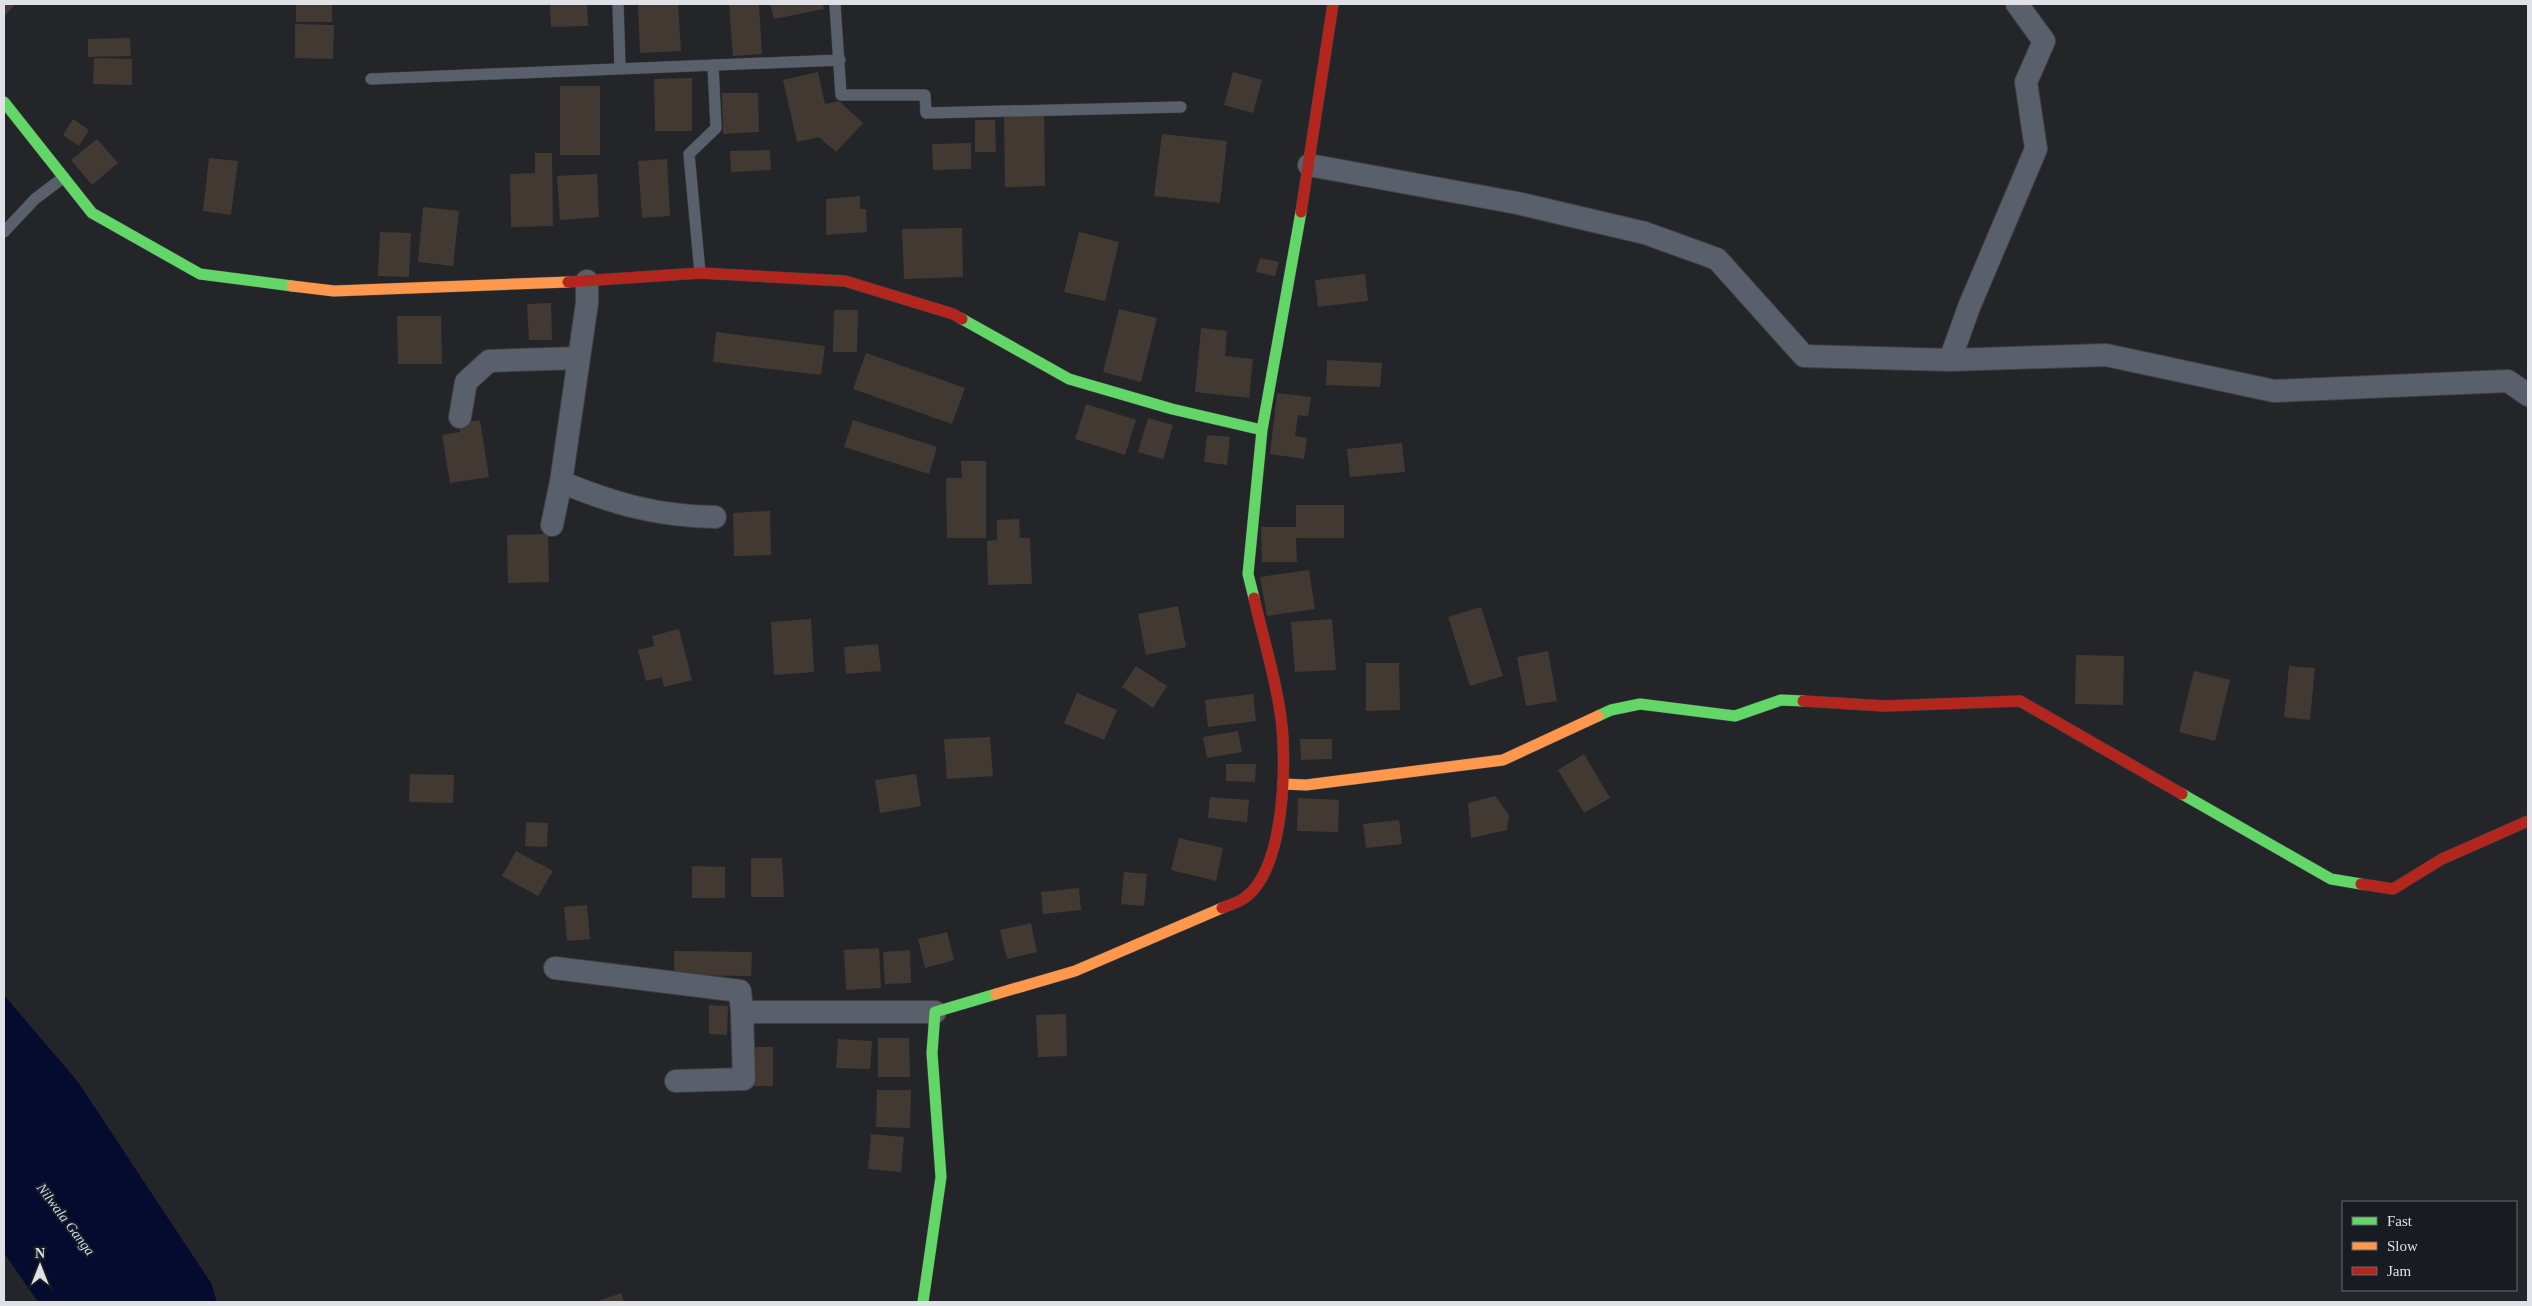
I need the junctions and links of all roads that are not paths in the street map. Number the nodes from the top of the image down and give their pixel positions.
1 (618, 4) edge
2 (835, 4) edge
3 (1334, 4) edge
4 (2017, 4) edge
5 (840, 60) junction
6 (713, 65) junction
7 (620, 68) junction
8 (371, 79) dead end
9 (4, 102) edge
10 (1181, 107) dead end
11 (1309, 165) junction
12 (64, 177) junction
13 (4, 232) edge
14 (700, 273) junction
15 (587, 281) junction
16 (578, 358) junction
17 (1950, 360) junction
18 (2528, 395) edge
19 (460, 417) dead end
20 (1262, 430) junction
21 (561, 482) junction
22 (715, 517) dead end
23 (552, 525) dead end
24 (1283, 784) junction
25 (2528, 821) edge
26 (554, 968) dead end
27 (742, 1012) junction
28 (935, 1012) junction
29 (676, 1081) dead end
30 (923, 1302) edge

1 - 7 lane
2 - 5 lane
3 - 11 street
4 - 17 street
5 - 6 lane
5 - 10 lane
6 - 7 lane
6 - 14 lane
7 - 8 lane
9 - 12 street
11 - 17 street
11 - 20 street
12 - 13 lane
12 - 15 street
14 - 15 street
14 - 20 street
15 - 16 street
16 - 19 street
16 - 21 street
17 - 18 street
20 - 24 street
21 - 22 street
21 - 23 street
24 - 25 street
24 - 28 street
26 - 27 street
27 - 28 street
27 - 29 street
28 - 30 street

